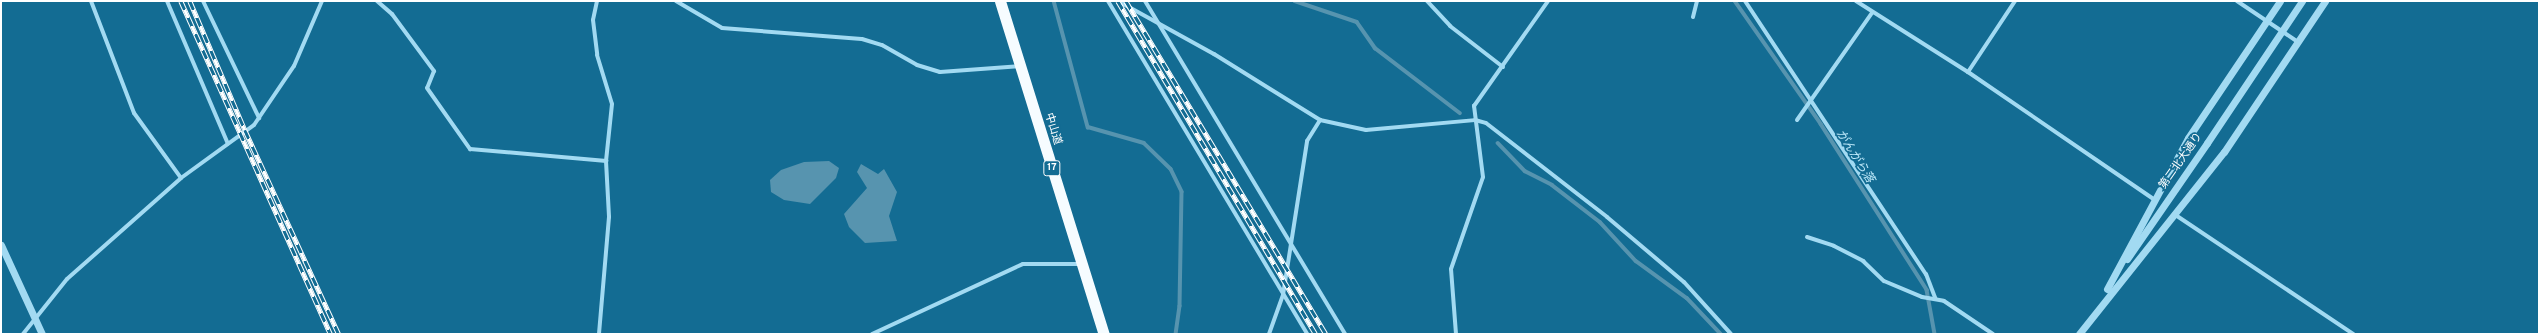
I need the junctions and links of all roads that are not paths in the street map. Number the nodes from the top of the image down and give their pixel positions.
1 (91, 1) edge
2 (167, 1) edge
3 (203, 1) edge
4 (322, 1) edge
5 (377, 1) edge
6 (597, 1) edge
7 (676, 1) edge
8 (1000, 1) edge
9 (1108, 1) edge
10 (1118, 1) edge
11 (1145, 1) edge
12 (1427, 1) edge
13 (1548, 1) edge
14 (1696, 1) edge
15 (1745, 1) edge
16 (1856, 1) edge
17 (2015, 1) edge
18 (2237, 1) edge
19 (2280, 1) edge
20 (2302, 1) edge
21 (2326, 1) edge
22 (1872, 13) junction
23 (1693, 17) dead end
24 (2267, 21) junction
25 (1159, 23) junction
26 (2298, 42) junction
27 (1020, 66) junction
28 (1503, 67) junction
29 (1968, 72) junction
30 (1812, 102) junction
31 (259, 118) junction
32 (1320, 120) junction
33 (1475, 120) junction
34 (1797, 120) dead end
35 (228, 144) junction
36 (606, 161) junction
37 (181, 178) junction
38 (2155, 200) junction
39 (2174, 214) junction
40 (1806, 237) dead end
41 (1290, 241) junction
42 (2, 249) edge
43 (1082, 264) junction
44 (2107, 288) junction
45 (1284, 295) junction
46 (1935, 298) junction
47 (36, 316) junction
48 (22, 334) edge
49 (42, 334) edge
50 (598, 334) edge
51 (872, 334) edge
52 (1104, 334) edge
53 (1269, 334) edge
54 (1307, 334) edge
55 (1345, 334) edge
56 (1456, 334) edge
57 (1731, 334) edge
58 (1993, 334) edge
59 (2078, 334) edge
60 (2353, 334) edge

1 - 37 street
2 - 35 street
3 - 31 street
4 - 31 street
5 - 36 street
6 - 36 street
7 - 27 street
8 - 27 highway, 中山道 / 17
9 - 45 street
10 - 25 street
11 - 25 street
12 - 28 street
13 - 28 street
14 - 23 street
15 - 30 street
16 - 22 street
17 - 29 street
18 - 24 street
19 - 24 street
20 - 44 street, 第二北大通り, bridge
21 - 26 street
22 - 29 street
22 - 30 street
24 - 26 street
24 - 38 street
25 - 32 street
25 - 41 street
26 - 39 street
27 - 43 highway, 中山道 / 17
28 - 33 street
29 - 38 street
30 - 34 street
30 - 46 street
31 - 35 street
32 - 33 street
32 - 41 street
33 - 56 street
33 - 57 street
35 - 37 street
36 - 50 street
37 - 47 street
38 - 44 street
39 - 59 street
39 - 60 street
40 - 46 street
41 - 45 street
41 - 55 street
42 - 47 street
43 - 51 street
43 - 52 highway, 中山道 / 17
44 - 59 street, 第二北大通り
45 - 53 street
45 - 54 street
46 - 58 street
47 - 48 street
47 - 49 street

